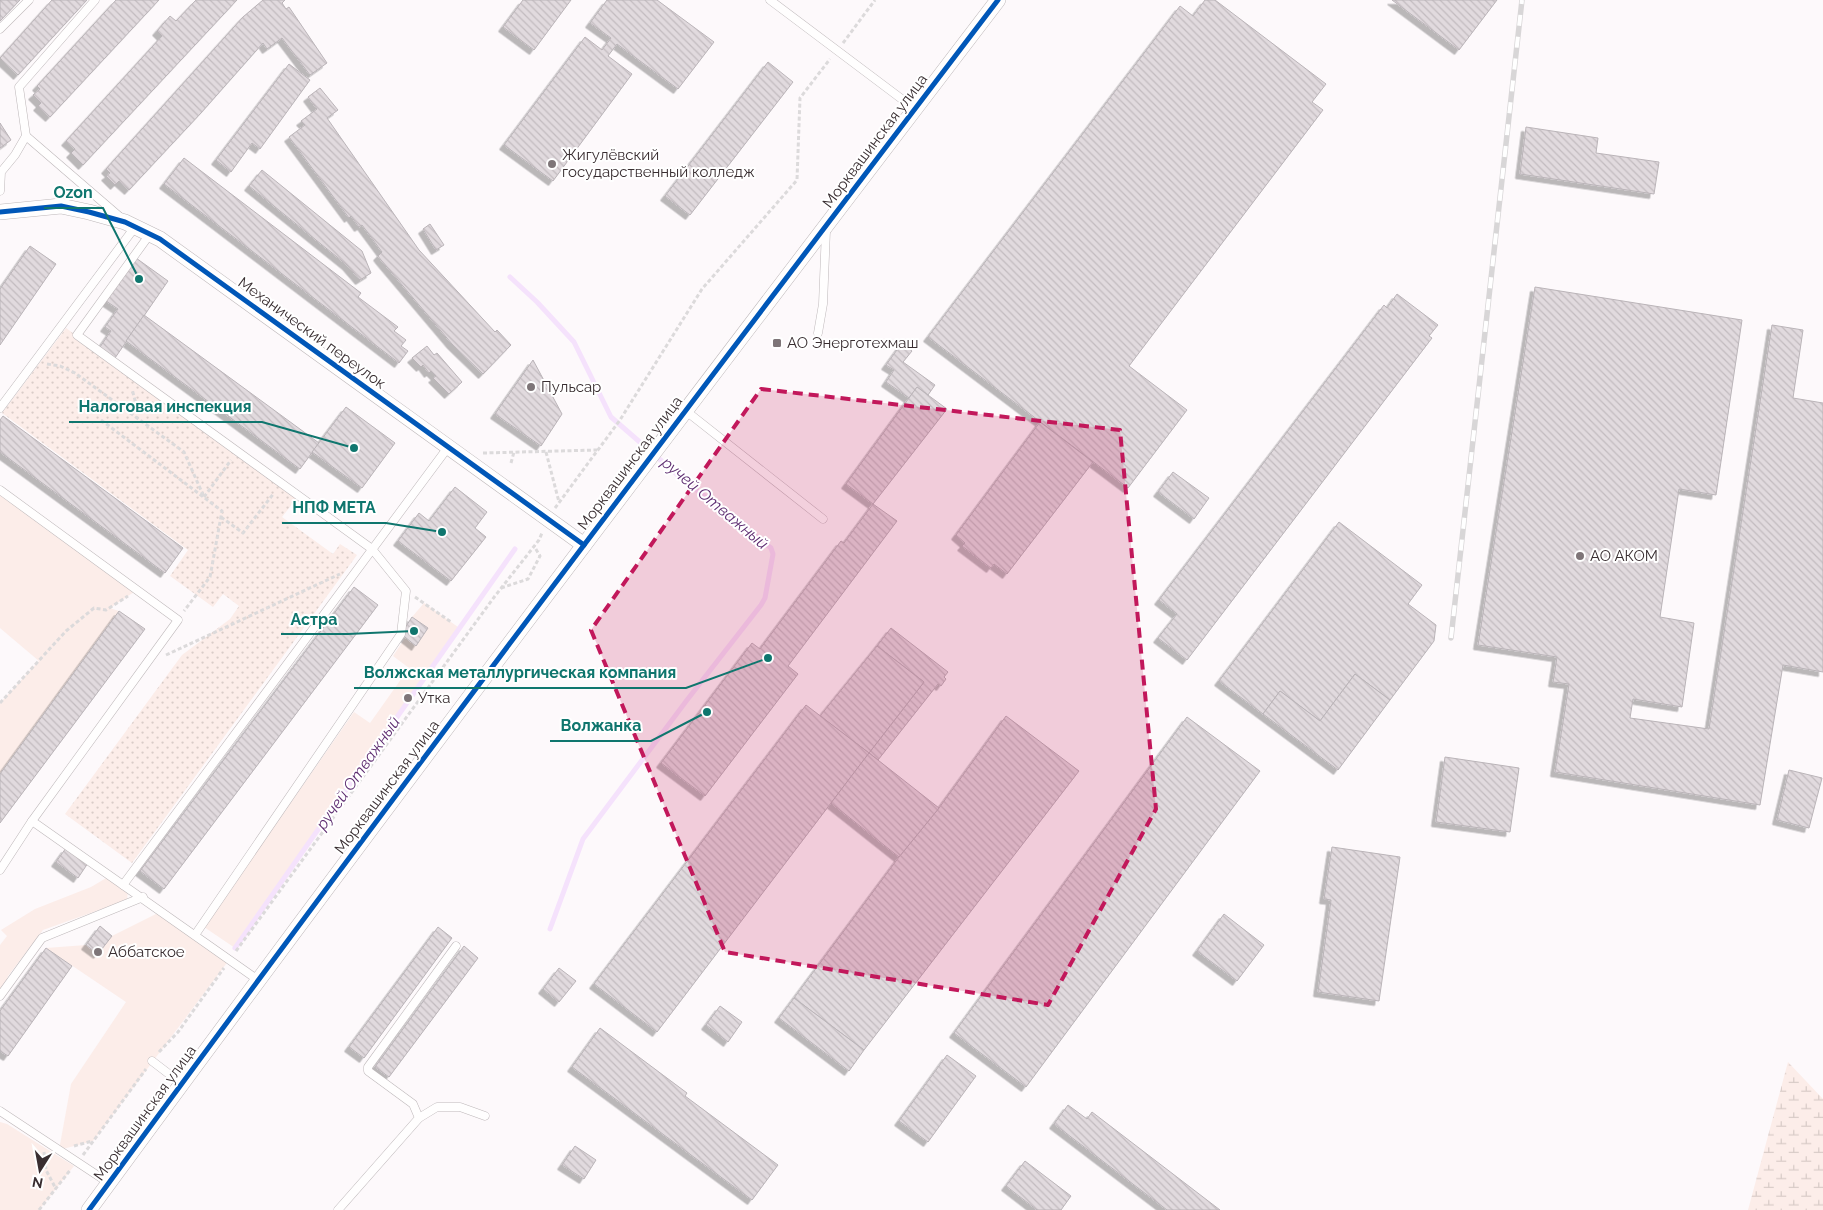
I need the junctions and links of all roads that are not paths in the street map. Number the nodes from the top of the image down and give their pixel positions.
1 (29, 0) edge
2 (95, 0) edge
3 (770, 0) edge
4 (998, 0) edge
5 (0, 28) edge
6 (915, 109) junction
7 (26, 136) junction
8 (0, 172) edge
9 (0, 191) edge
10 (0, 212) edge
11 (130, 224) junction
12 (826, 226) junction
13 (150, 234) junction
14 (818, 333) dead end
15 (0, 408) edge
16 (686, 411) junction
17 (454, 450) junction
18 (0, 490) edge
19 (823, 518) dead end
20 (584, 545) junction
21 (372, 550) junction
22 (32, 821) junction
23 (0, 870) edge
24 (123, 885) junction
25 (142, 897) junction
26 (195, 935) junction
27 (456, 946) dead end
28 (258, 980) junction
29 (0, 996) edge
30 (152, 1061) road end
31 (182, 1084) junction
32 (0, 1111) edge
33 (485, 1116) dead end
34 (419, 1118) junction
35 (109, 1183) junction
36 (89, 1210) edge
37 (338, 1210) edge

1 - 5 lane
2 - 7 lane
3 - 6 lane
4 - 6 street, Морквашинская улица
6 - 12 street, Морквашинская улица
7 - 8 lane
7 - 11 lane
8 - 9 lane
10 - 11 street, Механический переулок
11 - 13 street, Механический переулок
11 - 15 lane
12 - 14 lane
12 - 16 street, Морквашинская улица
13 - 17 street, Механический переулок
13 - 21 lane
16 - 19 lane
16 - 20 street, Морквашинская улица
17 - 20 street, Механический переулок
17 - 21 lane
18 - 22 lane
20 - 28 street, Морквашинская улица
21 - 24 lane
21 - 26 lane
22 - 23 lane
22 - 24 lane
24 - 25 lane
25 - 26 lane
25 - 29 lane
26 - 28 lane
27 - 34 lane
28 - 31 street, Морквашинская улица
30 - 31 lane
31 - 35 street, Морквашинская улица
32 - 35 lane
33 - 34 lane
34 - 37 lane
35 - 36 street, Морквашинская улица

